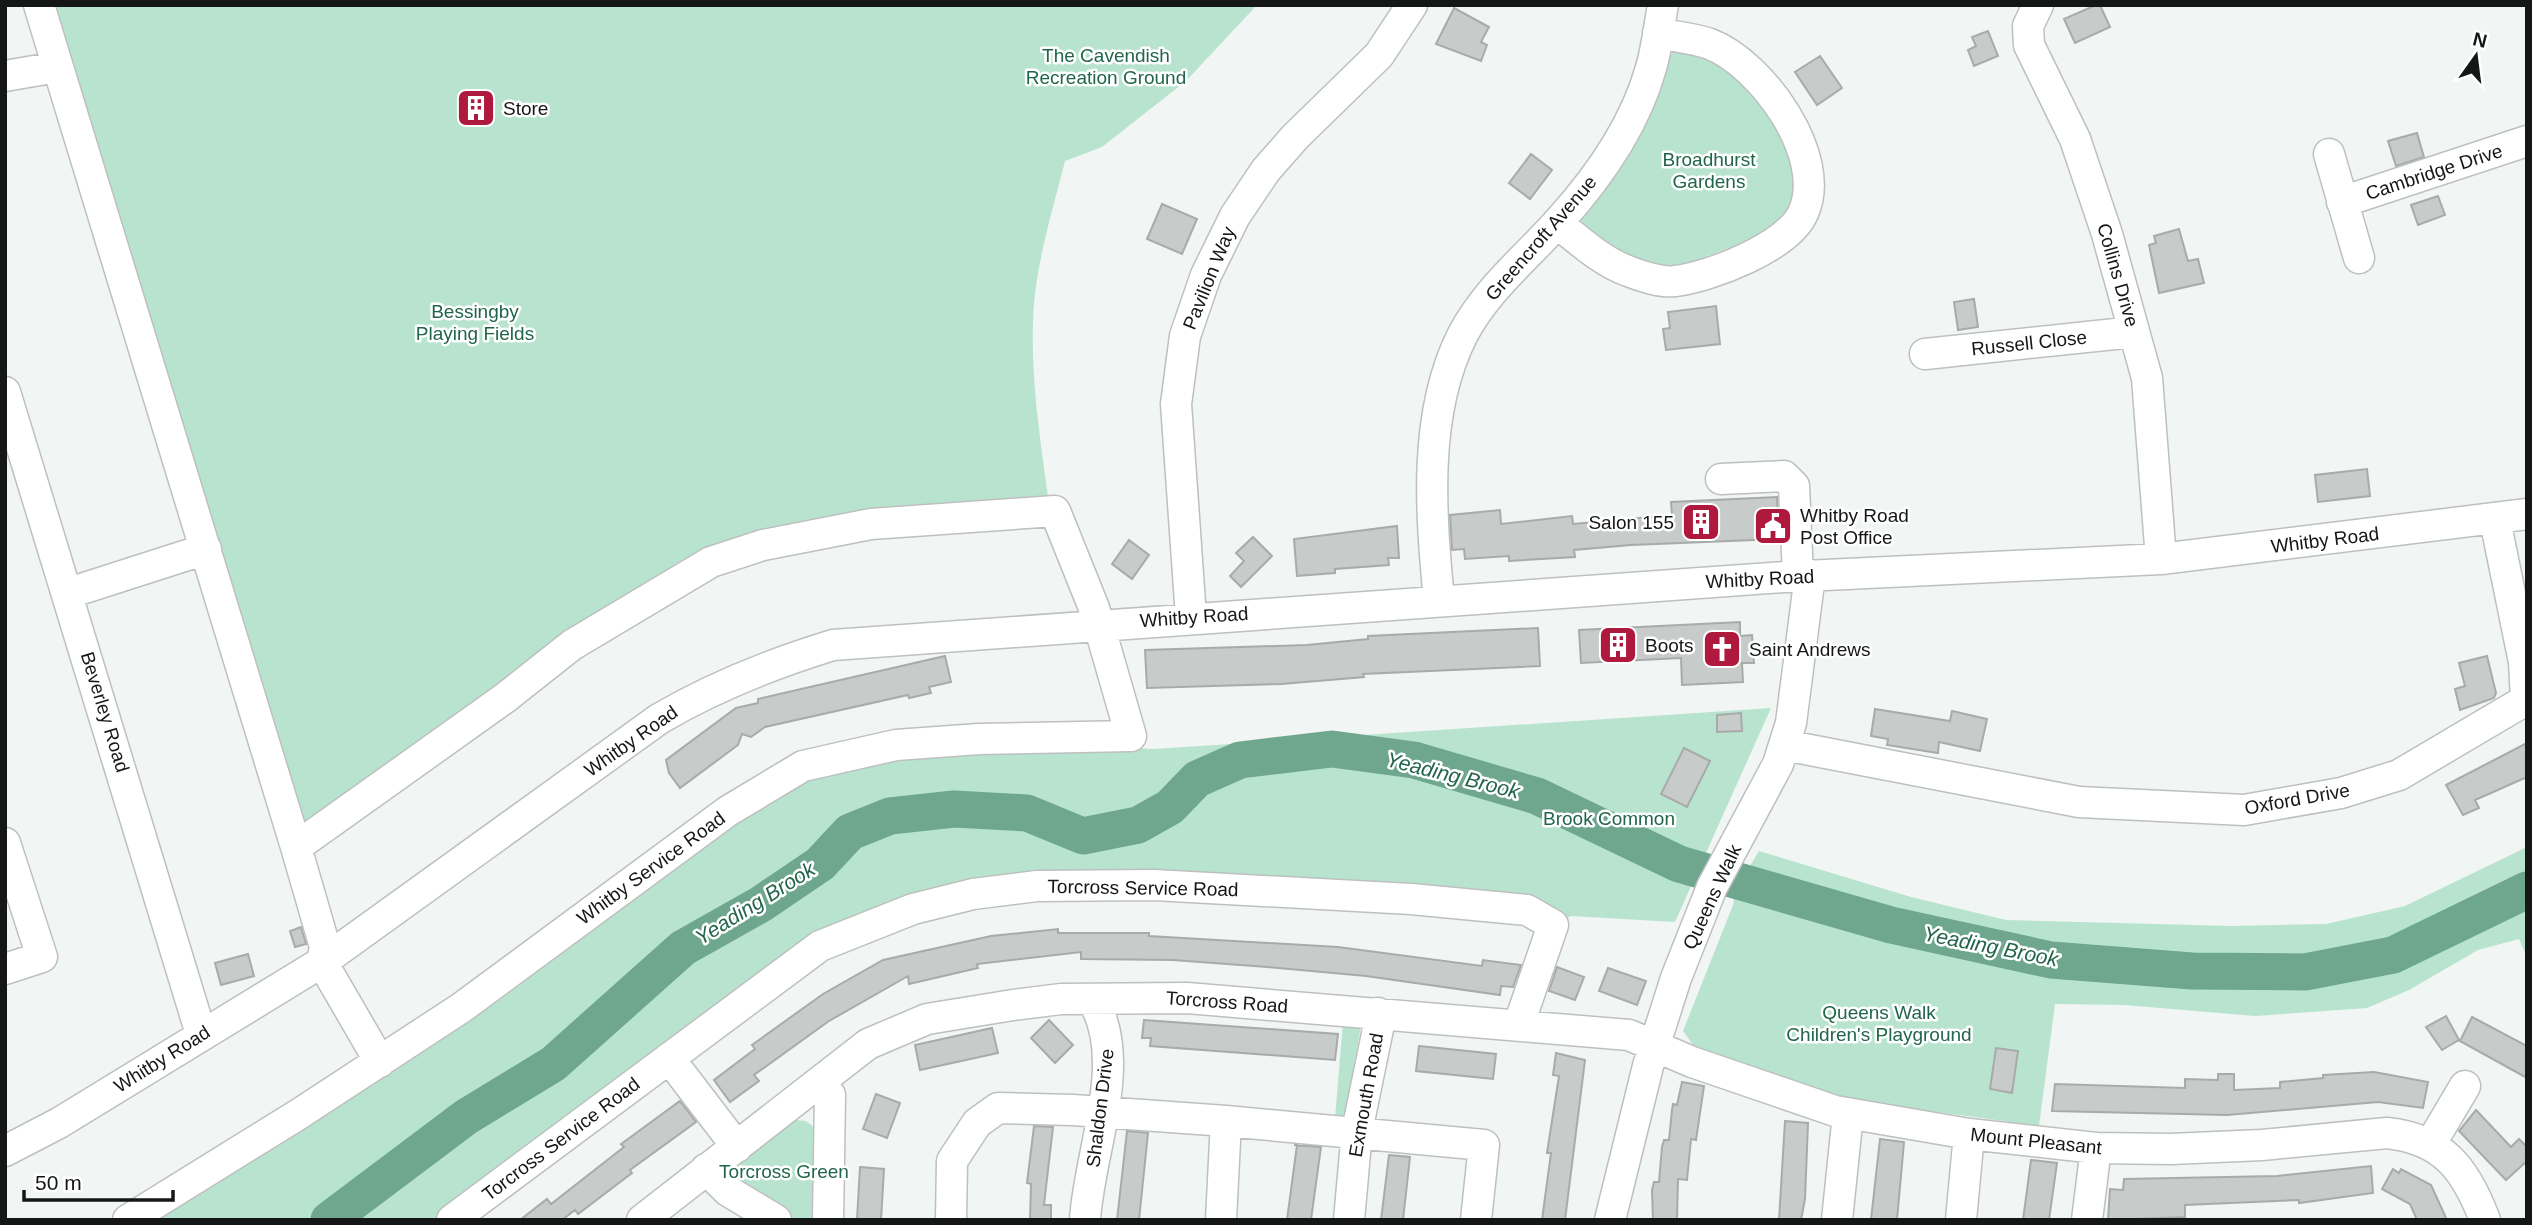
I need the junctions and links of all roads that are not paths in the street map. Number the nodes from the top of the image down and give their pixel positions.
1 (39, 5) edge
2 (1412, 5) edge
3 (2030, 7) edge
4 (1660, 19) edge
5 (57, 67) junction
6 (5, 76) edge
7 (2527, 141) edge
8 (2329, 154) dead end
9 (2342, 202) junction
10 (1557, 223) junction
11 (2359, 258) dead end
12 (2134, 332) junction
13 (1925, 354) dead end
14 (5, 392) edge
15 (1721, 479) dead end
16 (2527, 514) edge
17 (2495, 520) junction
18 (206, 549) junction
19 (2161, 559) junction
20 (1804, 576) junction
21 (69, 593) junction
22 (1439, 601) junction
23 (1191, 617) junction
24 (1098, 624) junction
25 (2526, 701) edge
26 (1784, 746) junction
27 (5, 843) edge
28 (296, 847) junction
29 (322, 962) junction
30 (5, 969) edge
31 (1092, 999) junction
32 (1378, 1013) junction
33 (1519, 1024) junction
34 (201, 1034) junction
35 (1654, 1043) junction
36 (669, 1058) junction
37 (380, 1062) junction
38 (819, 1085) junction
39 (2465, 1086) dead end
40 (1101, 1112) junction
41 (1848, 1114) junction
42 (1226, 1121) junction
43 (1357, 1131) junction
44 (1969, 1134) junction
45 (2430, 1145) junction
46 (737, 1147) junction
47 (2096, 1148) junction
48 (5, 1151) edge
49 (706, 1169) junction
50 (128, 1220) edge
51 (452, 1220) edge
52 (642, 1220) edge
53 (776, 1220) edge
54 (828, 1220) edge
55 (951, 1220) edge
56 (1085, 1220) edge
57 (1221, 1220) edge
58 (1349, 1220) edge
59 (1476, 1220) edge
60 (1609, 1220) edge
61 (1837, 1220) edge
62 (1961, 1220) edge
63 (2087, 1220) edge
64 (2485, 1220) edge

1 - 5 street
2 - 23 street, Pavilion Way
3 - 12 street, Collins Drive
4 - 10 street, Greencroft Avenue
4 - 10 street
5 - 6 street
5 - 18 street
7 - 9 street, Cambridge Drive
8 - 9 street
9 - 11 street
10 - 22 street, Greencroft Avenue
12 - 13 street, Russell Close
12 - 19 street, Collins Drive
14 - 21 street, Beverley Road
15 - 20 street, Queens Walk
16 - 17 street, Whitby Road
17 - 19 street, Whitby Road
17 - 25 street, Oxford Drive
18 - 21 street
18 - 28 street
19 - 20 street, Whitby Road
20 - 22 street, Whitby Road
20 - 26 street, Queens Walk
21 - 34 street, Beverley Road
22 - 23 street, Whitby Road
23 - 24 street, Whitby Road
24 - 28 street
24 - 29 street, Whitby Road
24 - 37 street, Whitby Service Road
25 - 26 street, Oxford Drive
26 - 35 street, Queens Walk
27 - 30 street
28 - 29 street
29 - 34 street, Whitby Road
29 - 37 street
31 - 32 street, Torcross Road
31 - 38 street, Torcross Road
31 - 40 street, Shaldon Drive
32 - 33 street, Torcross Road
32 - 43 street, Exmouth Road
33 - 35 street, Torcross Road
33 - 36 street, Torcross Service Road
34 - 48 street, Whitby Road
35 - 41 street, Mount Pleasant
35 - 60 street, Queens Walk
36 - 46 street
36 - 51 street, Torcross Service Road
37 - 50 street, Whitby Service Road
38 - 46 street, Torcross Road
38 - 54 street
39 - 45 street
40 - 42 street
40 - 55 street
40 - 56 street, Shaldon Drive
41 - 44 street, Mount Pleasant
41 - 61 street
42 - 43 street
42 - 57 street
43 - 58 street, Exmouth Road
43 - 59 street
44 - 47 street, Mount Pleasant
44 - 62 street
45 - 47 street, Mount Pleasant
45 - 64 street, Mount Pleasant
46 - 49 street, Torcross Road
47 - 63 street
49 - 52 street, Torcross Road
49 - 53 street

